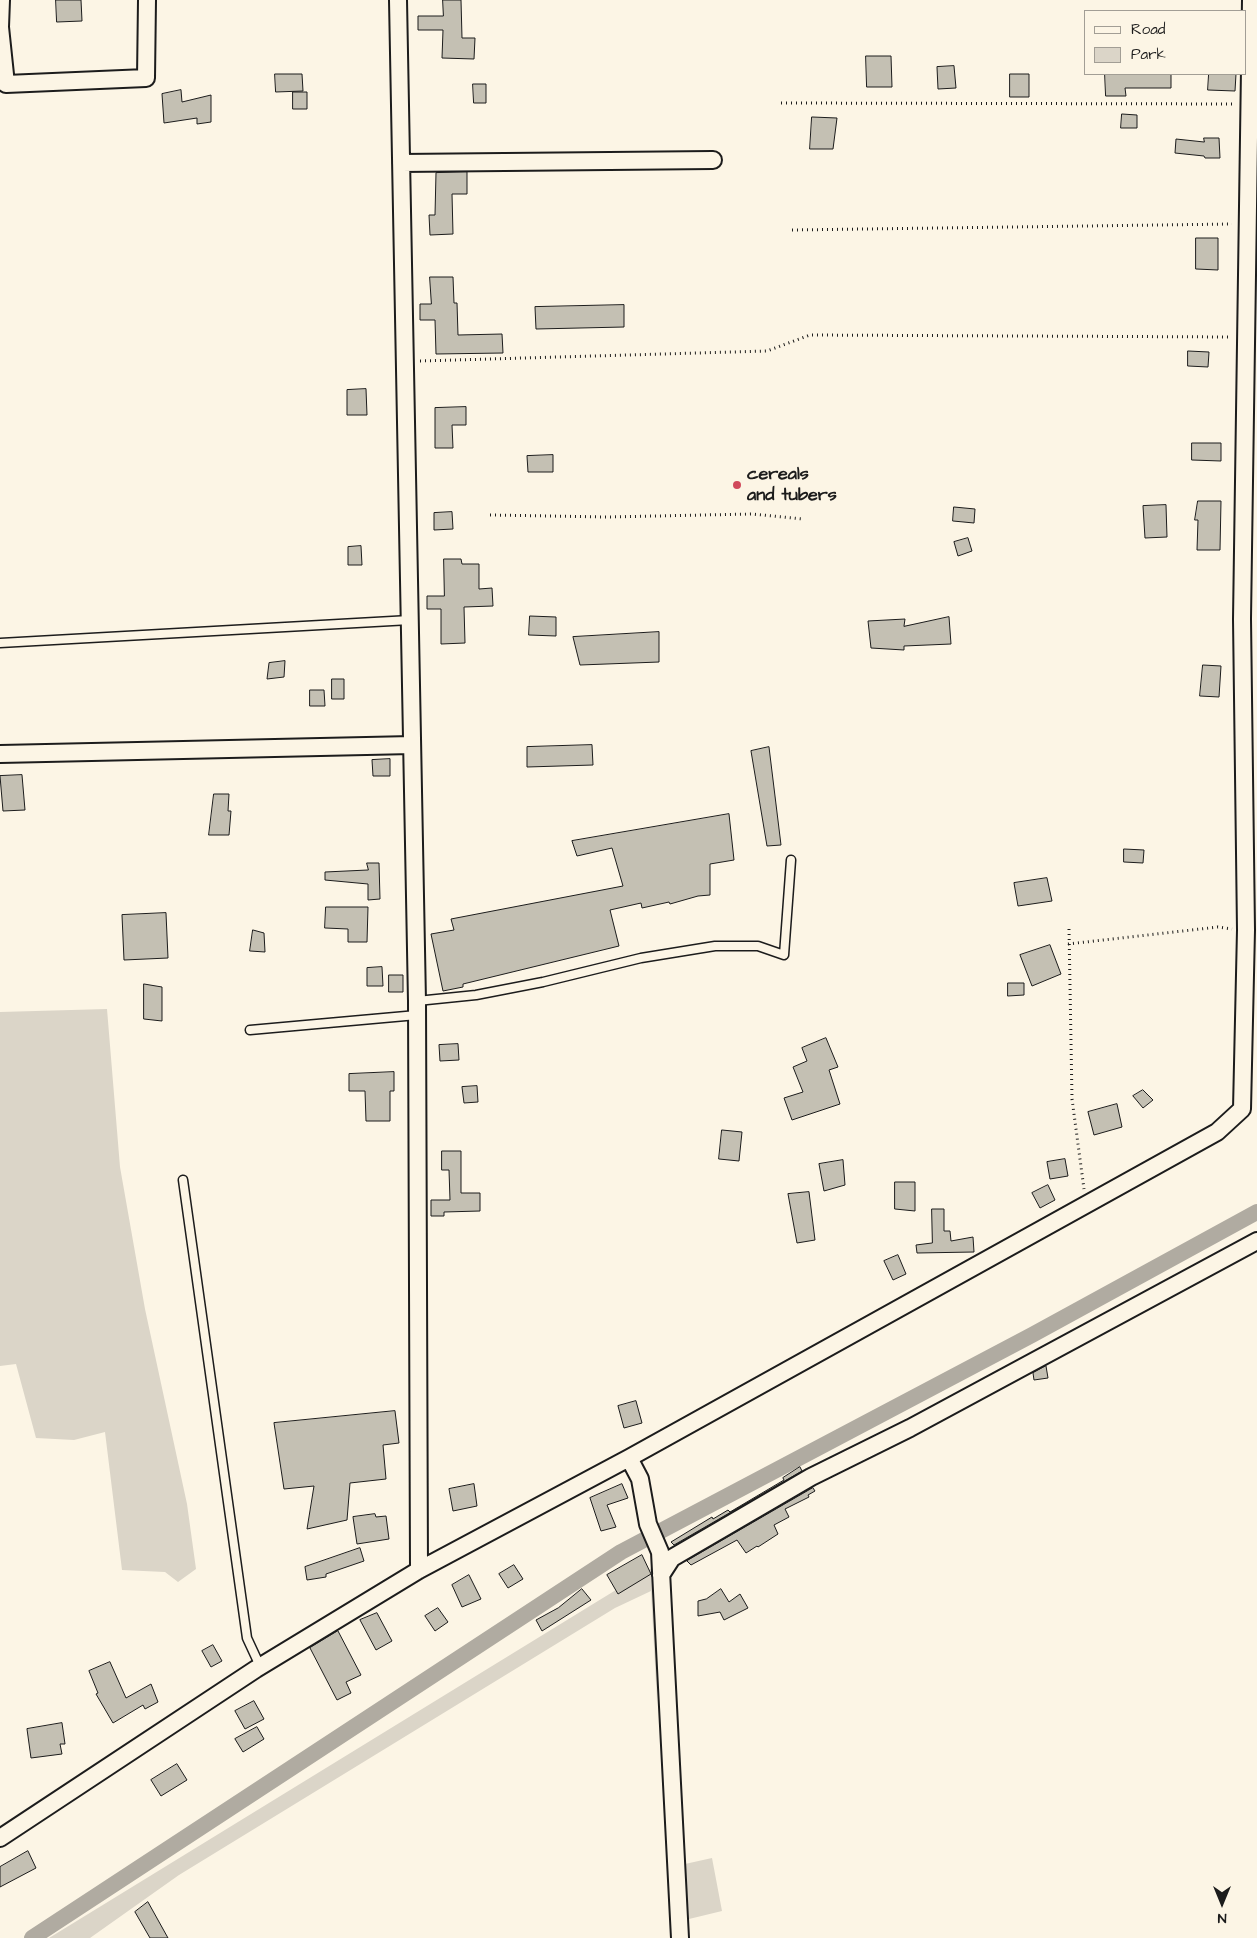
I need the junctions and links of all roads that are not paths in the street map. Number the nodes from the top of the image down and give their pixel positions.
1 (1, 0) edge
2 (147, 0) edge
3 (398, 0) edge
4 (1251, 0) edge
5 (0, 27) edge
6 (713, 160) dead end
7 (401, 162) junction
8 (1253, 189) edge
9 (1251, 486) edge
10 (410, 620) junction
11 (0, 643) edge
12 (412, 745) junction
13 (0, 754) edge
14 (791, 860) dead end
15 (1252, 930) edge
16 (417, 1008) junction
17 (250, 1030) dead end
18 (183, 1180) dead end
19 (1257, 1241) edge
20 (629, 1458) junction
21 (419, 1570) junction
22 (661, 1575) junction
23 (260, 1666) junction
24 (0, 1838) edge
25 (680, 1938) edge

1 - 5 street
2 - 5 street
3 - 7 street
4 - 8 street
6 - 7 street
7 - 10 street
8 - 9 street
9 - 15 street
10 - 11 lane
10 - 12 street
12 - 13 street
12 - 16 street
14 - 16 lane
15 - 20 street
16 - 17 lane
16 - 21 street
18 - 23 lane
19 - 22 street
20 - 21 street
20 - 22 street
21 - 23 street
22 - 25 street
23 - 24 street

